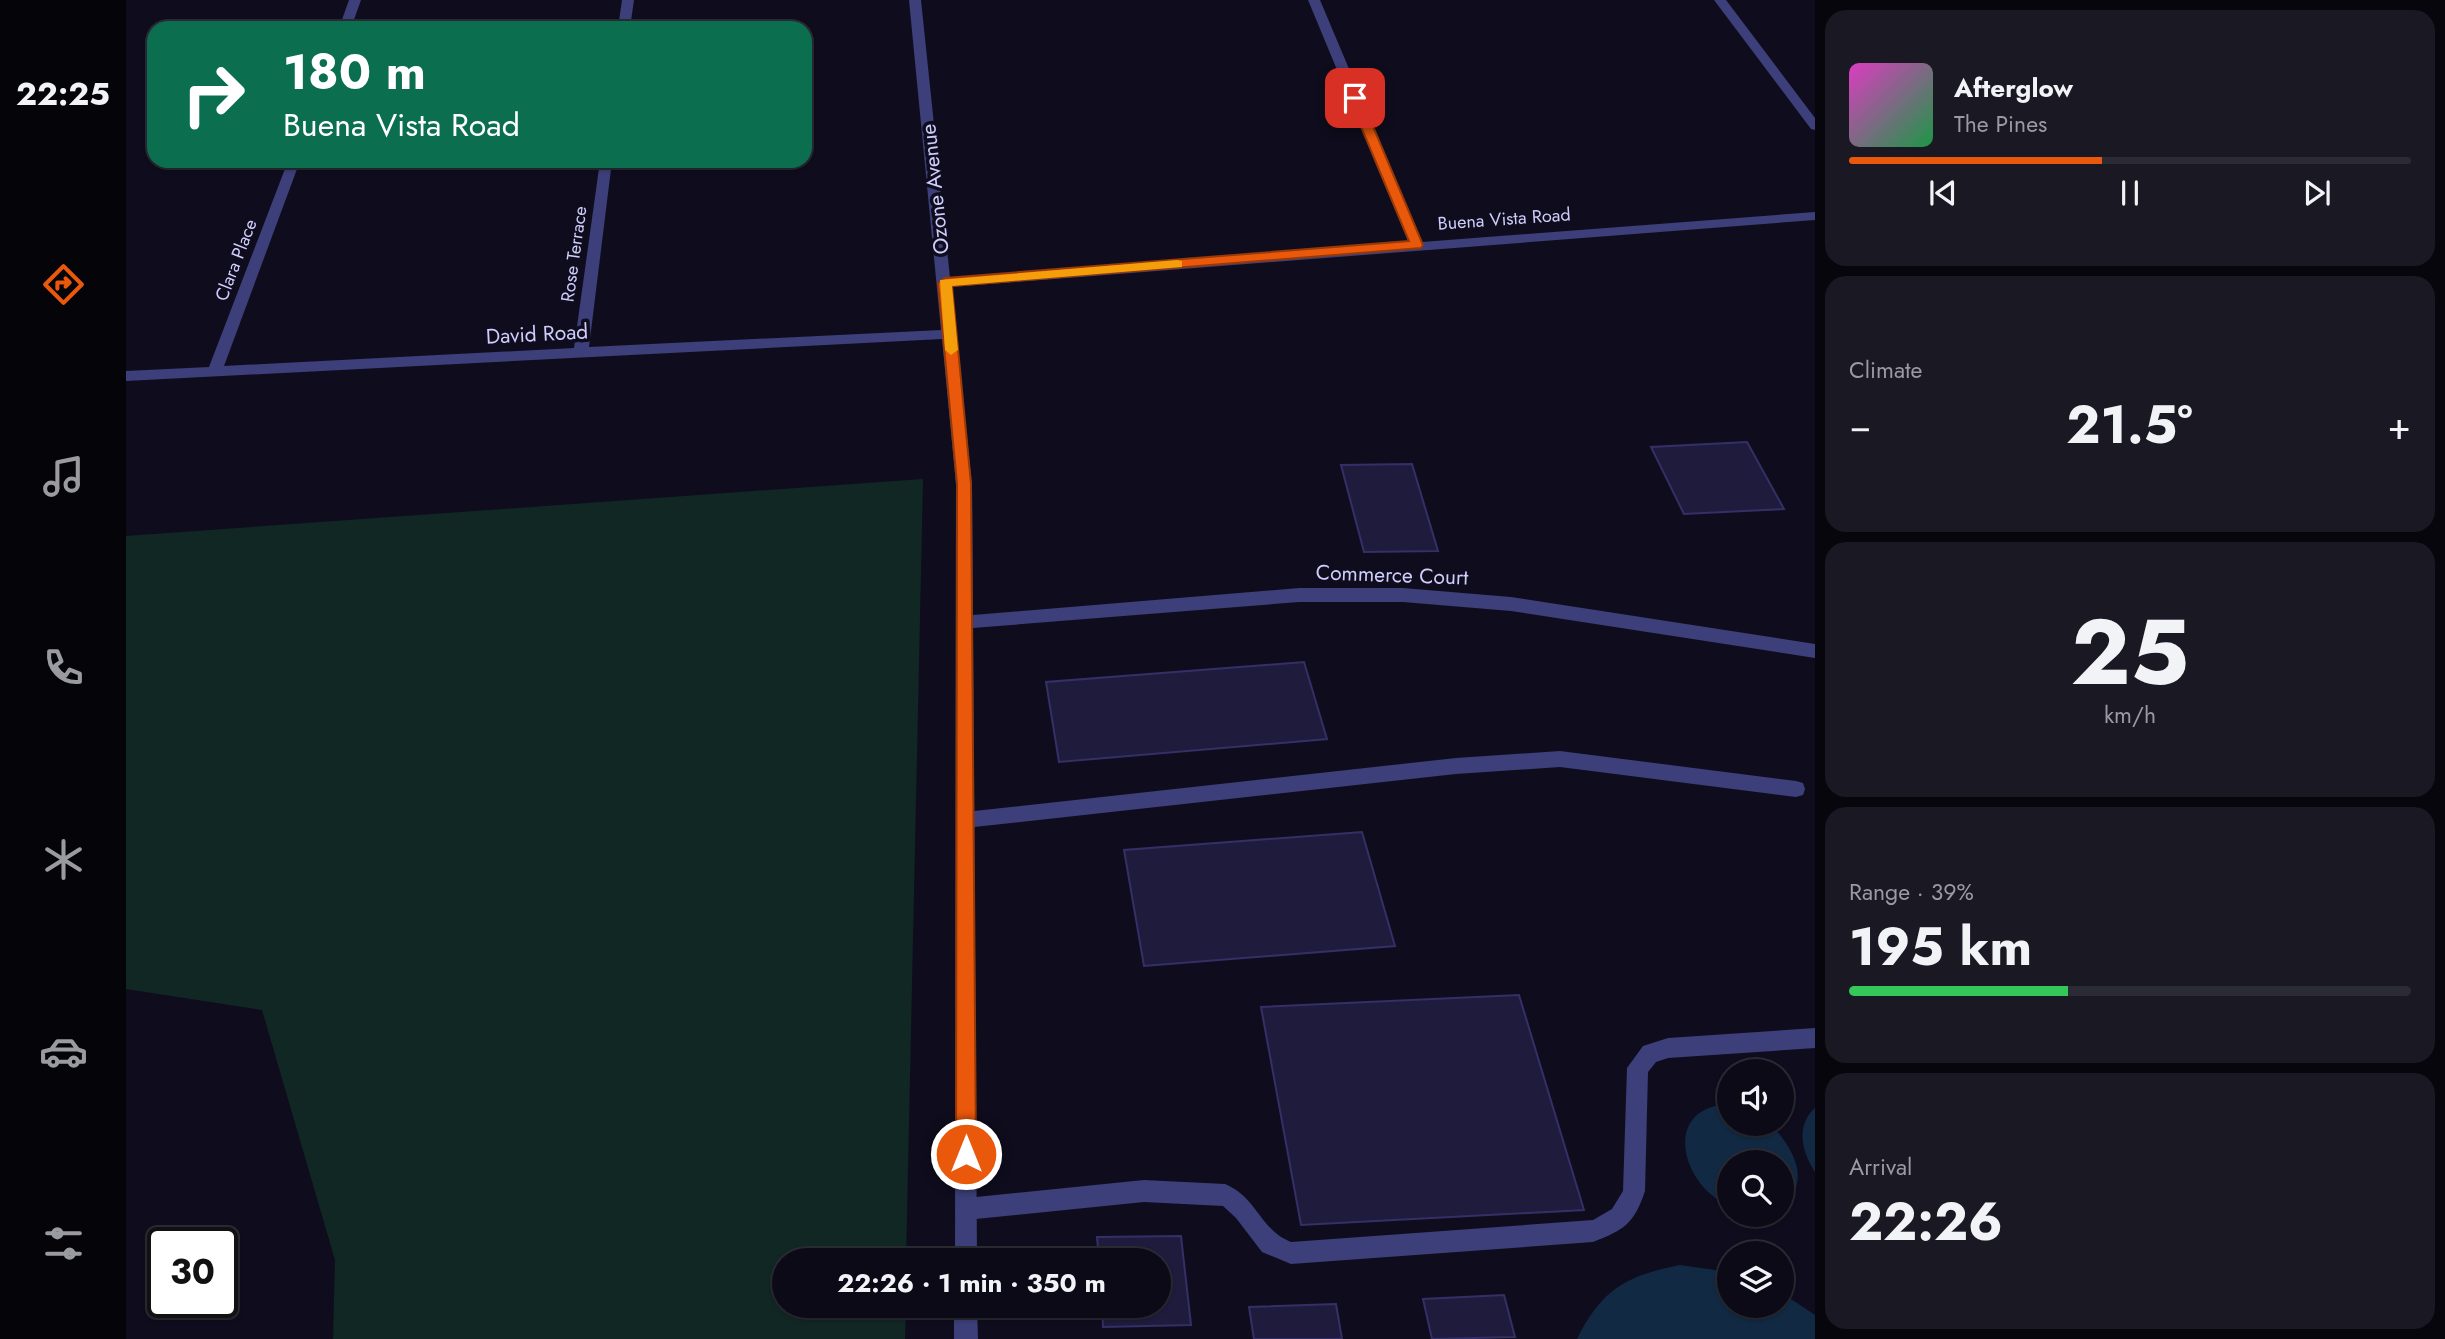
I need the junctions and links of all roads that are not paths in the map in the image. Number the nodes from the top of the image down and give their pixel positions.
1 (355, 0) edge
2 (628, 0) edge
3 (915, 0) edge
4 (1314, 0) edge
5 (1720, 0) edge
6 (348, 21) edge
7 (625, 21) edge
8 (1815, 126) edge
9 (291, 168) edge
10 (605, 168) edge
11 (1815, 216) edge
12 (1417, 245) junction
13 (945, 283) junction
14 (950, 334) junction
15 (581, 353) junction
16 (214, 372) junction
17 (126, 376) edge
18 (965, 622) junction
19 (1815, 651) edge
20 (1796, 789) dead end
21 (965, 820) junction
22 (1815, 1038) edge
23 (966, 1209) junction
24 (966, 1248) edge
25 (966, 1318) edge
26 (966, 1339) edge

1 - 6 street
2 - 7 street
3 - 13 street, Ozone Avenue
4 - 12 street
5 - 8 street
9 - 16 street, Clara Place
10 - 15 street, Rose Terrace
11 - 12 street, Buena Vista Road
12 - 13 street, Buena Vista Road
13 - 14 street, Ozone Avenue
14 - 15 street, David Road
14 - 18 street, Ozone Avenue
15 - 16 street, David Road
16 - 17 street, David Road
18 - 19 street, Commerce Court
18 - 21 street, Ozone Avenue
20 - 21 street
21 - 23 street, Ozone Avenue
22 - 23 street
23 - 24 street, Ozone Avenue
25 - 26 street

